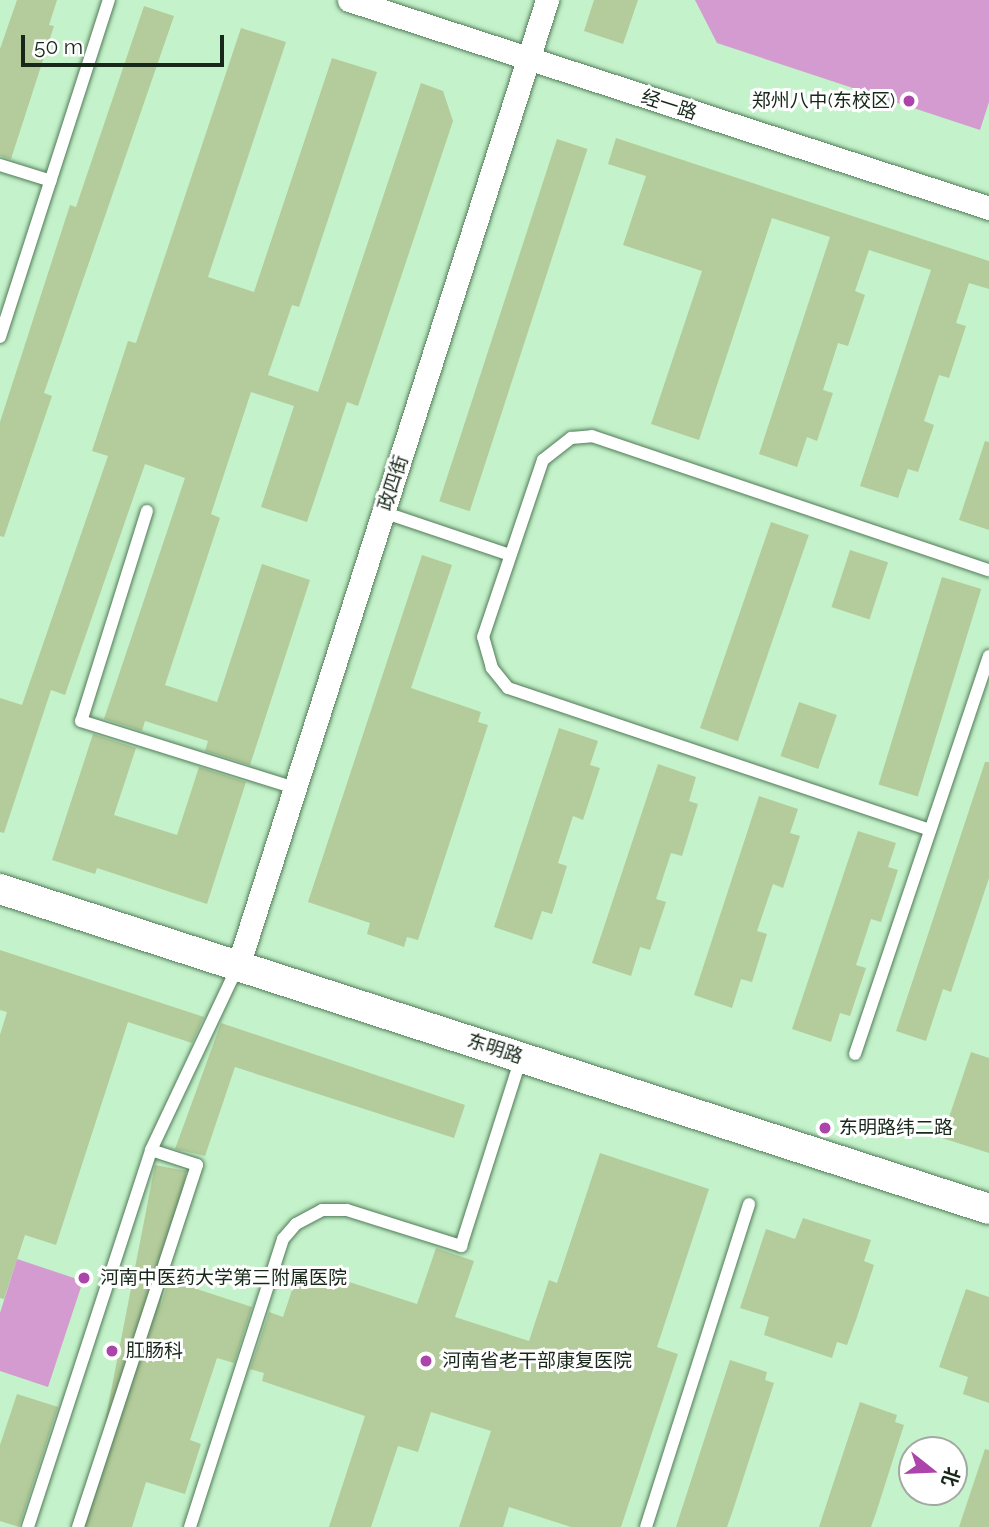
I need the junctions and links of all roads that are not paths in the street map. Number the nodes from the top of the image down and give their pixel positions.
1 (109, 0) edge
2 (349, 0) edge
3 (547, 0) edge
4 (528, 59) junction
5 (0, 164) edge
6 (51, 181) junction
7 (989, 208) edge
8 (0, 337) edge
9 (147, 511) dead end
10 (383, 512) junction
11 (510, 555) junction
12 (989, 570) edge
13 (989, 656) edge
14 (295, 788) junction
15 (930, 830) junction
16 (0, 889) edge
17 (238, 966) junction
18 (855, 1054) dead end
19 (521, 1058) junction
20 (151, 1150) junction
21 (750, 1204) dead end
22 (989, 1209) edge
23 (28, 1527) edge
24 (78, 1527) edge
25 (190, 1527) edge
26 (646, 1527) edge

1 - 6 lane
2 - 4 street, 经一路
3 - 4 street, 政四街
4 - 7 street, 经一路
4 - 10 street, 政四街
5 - 6 lane
6 - 8 lane
9 - 14 lane
10 - 11 lane
10 - 14 street, 政四街
11 - 12 lane
11 - 15 lane
13 - 15 lane
14 - 17 street, 政四街
15 - 18 lane
16 - 17 street, 东明路
17 - 19 street, 东明路
17 - 20 lane
19 - 22 street, 东明路
19 - 25 lane
20 - 23 lane
20 - 24 lane
21 - 26 lane

